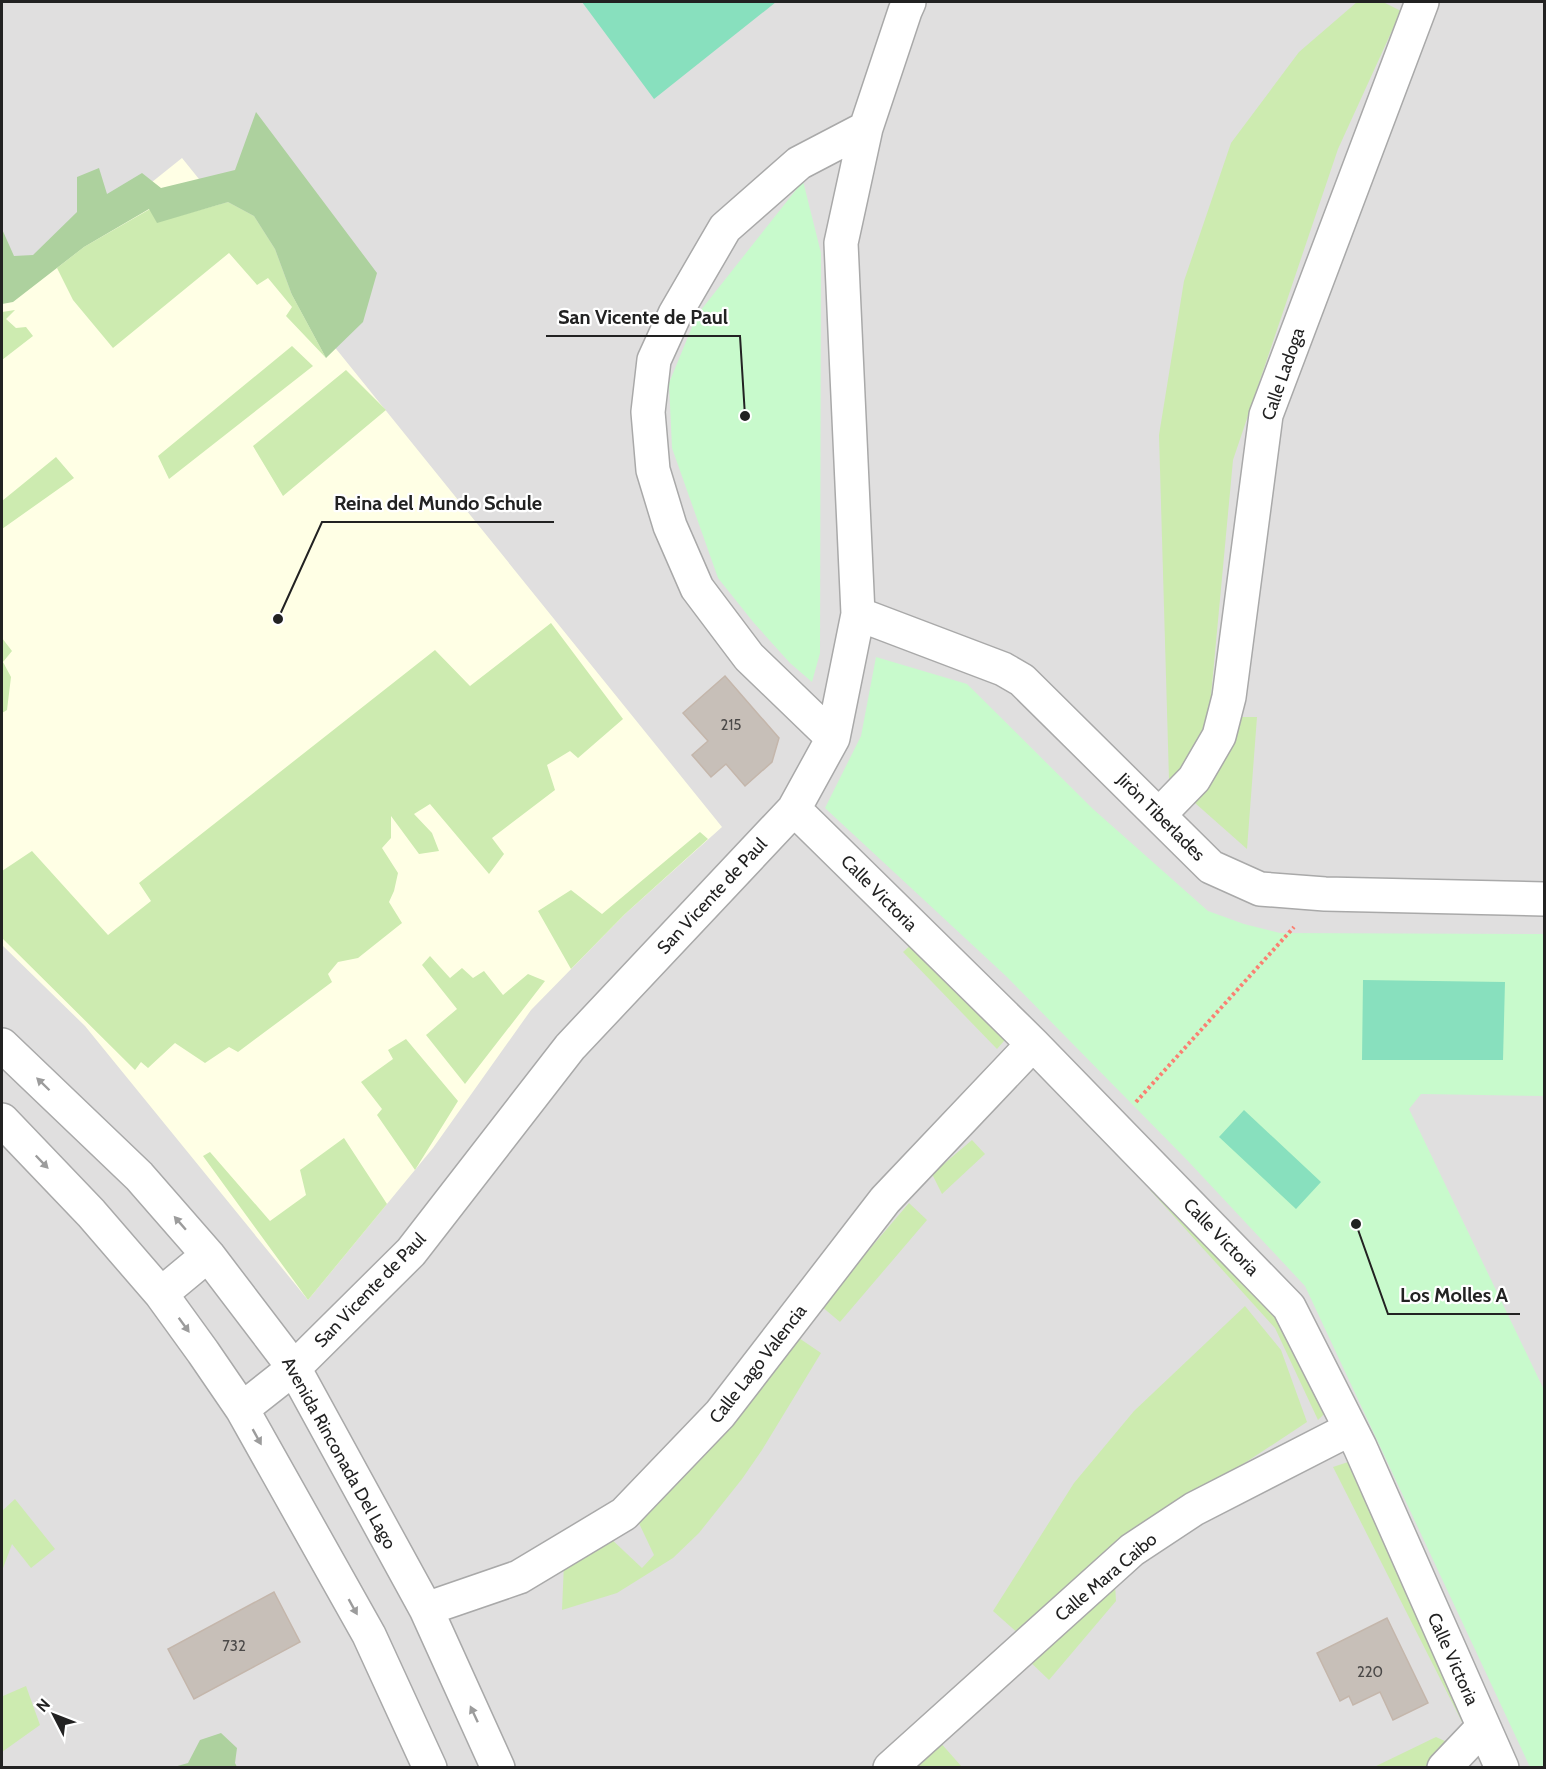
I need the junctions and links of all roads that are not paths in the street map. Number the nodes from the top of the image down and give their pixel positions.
1 (909, 2) edge
2 (1422, 2) edge
3 (866, 128) junction
4 (858, 614) junction
5 (834, 738) junction
6 (794, 809) junction
7 (1159, 815) junction
8 (1545, 899) edge
9 (1033, 1044) junction
10 (2, 1045) edge
11 (2, 1120) edge
12 (208, 1255) junction
13 (161, 1294) junction
14 (294, 1368) junction
15 (242, 1409) junction
16 (1350, 1428) junction
17 (426, 1609) junction
18 (1483, 1727) junction
19 (430, 1767) edge
20 (498, 1767) edge
21 (890, 1767) edge
22 (1444, 1767) edge
23 (1502, 1767) edge

1 - 3 street, San Vicente de Paul
2 - 7 street, Calle Ladoga
3 - 4 street, San Vicente de Paul
3 - 5 street
4 - 5 street, San Vicente de Paul
4 - 7 street, Jiròn Tiberlades
5 - 6 street, San Vicente de Paul
6 - 9 street, Calle Victoria
6 - 14 street, San Vicente de Paul
7 - 8 street, Jiròn Tiberlades
9 - 16 street, Calle Victoria
9 - 17 street, Calle Lago Valencia
12 -> 10 street, Avenida Rinconada Del Lago
11 -> 13 street
12 - 13 street
12 - 14 street, Avenida Rinconada Del Lago
13 -> 15 street
14 - 15 street, San Vicente de Paul
14 - 17 street, Avenida Rinconada Del Lago
15 -> 19 street
16 - 18 street, Calle Victoria
16 - 21 street, Calle Mara Caibo
20 -> 17 street, Avenida Rinconada Del Lago
18 - 22 street
18 - 23 street, Calle Victoria

